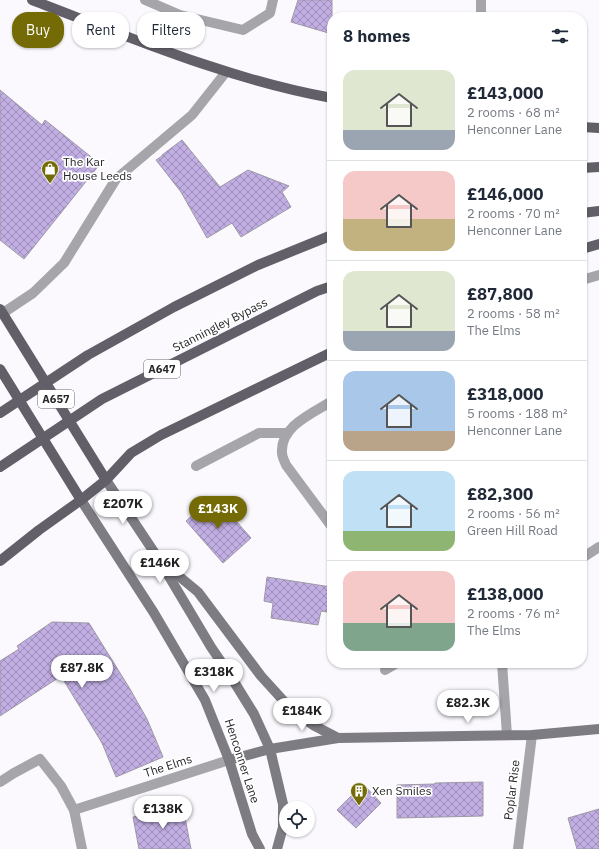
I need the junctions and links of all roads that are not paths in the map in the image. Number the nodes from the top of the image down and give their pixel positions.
1 (32, 0) edge
2 (145, 0) edge
3 (274, 0) edge
4 (481, 0) edge
5 (481, 12) edge
6 (226, 72) junction
7 (327, 97) edge
8 (587, 127) edge
9 (599, 128) edge
10 (599, 167) edge
11 (587, 168) edge
12 (599, 211) edge
13 (587, 212) edge
14 (327, 237) edge
15 (599, 244) edge
16 (587, 248) edge
17 (599, 276) edge
18 (587, 279) edge
19 (327, 288) edge
20 (1, 311) edge
21 (327, 354) edge
22 (1, 370) edge
23 (327, 404) edge
24 (0, 413) edge
25 (287, 433) junction
26 (196, 466) dead end
27 (0, 467) edge
28 (106, 480) junction
29 (81, 500) junction
30 (327, 520) edge
31 (599, 548) edge
32 (587, 555) edge
33 (158, 558) junction
34 (0, 561) edge
35 (388, 668) edge
36 (502, 668) edge
37 (385, 670) dead end
38 (599, 729) edge
39 (507, 735) junction
40 (532, 735) junction
41 (338, 738) junction
42 (270, 749) junction
43 (229, 760) junction
44 (0, 782) edge
45 (74, 810) junction
46 (82, 849) edge
47 (260, 849) edge
48 (277, 849) edge
49 (518, 849) edge

1 - 6 main road
2 - 3 street
4 - 5 street
6 - 7 main road
6 - 20 street
8 - 9 main road
10 - 11 main road
12 - 13 main road
14 - 24 main road
15 - 16 main road
17 - 18 street
19 - 27 main road, Stanningley Bypass / A647
20 - 28 main road, Henconner Lane / A657
21 - 28 main road
22 - 29 main road
23 - 25 street
25 - 26 street
25 - 30 street
28 - 29 main road
28 - 33 street, Henconner Lane
29 - 34 main road
29 - 43 street, Henconner Lane
31 - 32 street
33 - 41 street
33 - 42 street, Henconner Lane
35 - 37 street
36 - 39 street
38 - 40 street, The Elms
39 - 40 street, The Elms
39 - 41 street, The Elms
40 - 49 street, Poplar Rise
41 - 42 street, The Elms
42 - 43 street, The Elms
42 - 48 street, Henconner Lane
43 - 45 street, The Elms
43 - 47 street, Henconner Lane
44 - 45 street
45 - 46 street

